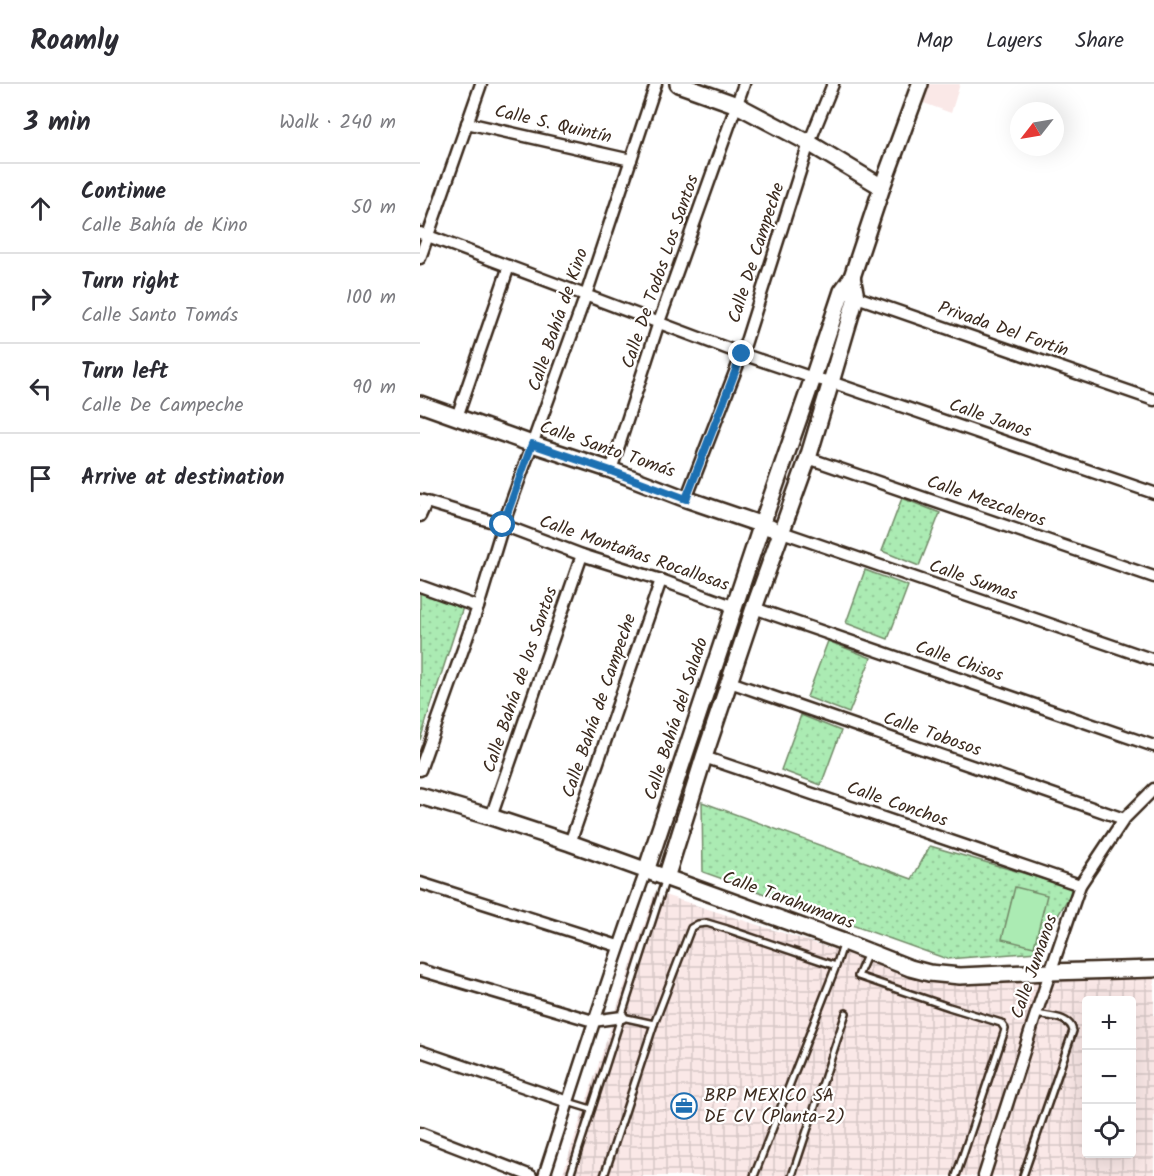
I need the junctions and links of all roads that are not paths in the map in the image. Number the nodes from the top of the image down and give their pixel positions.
1 (481, 84) edge
2 (656, 84) edge
3 (678, 84) edge
4 (744, 84) edge
5 (833, 84) edge
6 (920, 84) edge
7 (737, 105) junction
8 (467, 123) junction
9 (809, 143) junction
10 (631, 160) junction
11 (882, 187) junction
12 (424, 235) edge
13 (420, 258) edge
14 (509, 266) junction
15 (849, 294) junction
16 (586, 295) junction
17 (659, 322) junction
18 (742, 354) junction
19 (813, 378) junction
20 (831, 382) junction
21 (1154, 400) edge
22 (420, 404) edge
23 (457, 417) junction
24 (532, 444) junction
25 (808, 458) junction
26 (611, 471) junction
27 (1154, 494) edge
28 (686, 499) junction
29 (423, 502) edge
30 (420, 516) edge
31 (762, 524) junction
32 (503, 525) junction
33 (782, 532) junction
34 (582, 555) junction
35 (1154, 577) edge
36 (661, 580) junction
37 (420, 586) edge
38 (478, 607) junction
39 (735, 607) junction
40 (754, 608) junction
41 (1154, 660) edge
42 (730, 682) junction
43 (1154, 746) edge
44 (704, 757) junction
45 (420, 770) edge
46 (1154, 789) edge
47 (420, 796) edge
48 (491, 817) junction
49 (1124, 819) junction
50 (570, 843) junction
51 (646, 871) junction
52 (666, 878) junction
53 (420, 883) edge
54 (1080, 885) junction
55 (844, 942) junction
56 (618, 946) junction
57 (869, 952) junction
58 (836, 966) junction
59 (1154, 969) edge
60 (421, 972) edge
61 (1050, 972) junction
62 (846, 1013) dead end
63 (1036, 1014) junction
64 (622, 1017) junction
65 (593, 1021) junction
66 (654, 1024) junction
67 (420, 1051) edge
68 (568, 1102) junction
69 (591, 1109) junction
70 (420, 1133) edge
71 (531, 1176) edge
72 (544, 1176) edge
73 (570, 1176) edge
74 (604, 1176) edge
75 (754, 1176) edge
76 (792, 1176) edge
77 (956, 1176) edge
78 (984, 1176) edge
79 (1023, 1176) edge

1 - 8 street
2 - 10 street, Calle Bahía de Kino
3 - 7 street
4 - 7 street, Calle De Todos Los Santos
5 - 9 street, Calle De Campeche
6 - 11 street, Calle Bahía del Salado
7 - 9 street
7 - 17 street, Calle De Todos Los Santos
8 - 10 street, Calle S. Quintín
8 - 12 street
9 - 11 street
9 - 18 street, Calle De Campeche
10 - 16 street, Calle Bahía de Kino
11 - 15 street, Calle Bahía del Salado
12 - 13 street
12 - 14 street, Calle Janos
14 - 16 street, Calle Janos
14 - 23 street
15 - 19 street, Calle Bahía del Salado
15 - 20 street, Calle Bahía del Salado
15 - 21 street, Privada Del Fortín
16 - 17 street, Calle Janos
16 - 24 street, Calle Bahía de Kino
17 - 18 street, Calle Janos
17 - 26 street, Calle De Todos Los Santos
18 - 19 street, Calle Janos
18 - 28 street, Calle De Campeche
19 - 20 street, Calle Janos
19 - 31 street, Calle Bahía del Salado
20 - 25 street, Calle Bahía del Salado
20 - 27 street, Calle Janos
22 - 23 street, Calle Santo Tomás
23 - 24 street, Calle Santo Tomás
24 - 26 street, Calle Santo Tomás
24 - 32 street, Calle Bahía de Kino
25 - 33 street, Calle Bahía del Salado
25 - 35 street, Calle Mezcaleros
26 - 28 street, Calle Santo Tomás
28 - 31 street, Calle Santo Tomás
29 - 30 street
29 - 32 street, Calle Montañas Rocallosas
31 - 33 street, Calle Santo Tomás
31 - 39 street, Calle Bahía del Salado
32 - 34 street, Calle Montañas Rocallosas
32 - 38 street, Calle Bahía de Kino
33 - 40 street, Calle Bahía del Salado
33 - 41 street, Calle Sumas
34 - 36 street, Calle Montañas Rocallosas
34 - 48 street, Calle Bahía de los Santos
36 - 39 street, Calle Montañas Rocallosas
36 - 50 street, Calle Bahía de Campeche
37 - 38 street
38 - 45 street, Calle Bahía de Kino
39 - 51 street, Calle Bahía del Salado
40 - 42 street, Calle Bahía del Salado
40 - 43 street, Calle Chisos
42 - 44 street, Calle Bahía del Salado
42 - 49 street, Calle Tobosos
44 - 52 street, Calle Bahía del Salado
44 - 54 street, Calle Conchos
46 - 49 street, Calle Jumanos
47 - 48 street, Calle Tarahumaras
48 - 50 street, Calle Tarahumaras
49 - 54 street, Calle Jumanos
50 - 51 street, Calle Tarahumaras
51 - 52 street, Calle Tarahumaras
51 - 56 street, Calle Bahía del Salado
52 - 55 street, Calle Tarahumaras
52 - 64 lane
53 - 56 street
54 - 61 street, Calle Jumanos
55 - 57 street, Calle Tarahumaras
55 - 58 lane
56 - 65 street, Calle Bahía del Salado
57 - 61 street, Calle Tarahumaras
57 - 77 lane
58 - 66 lane
58 - 75 lane
59 - 61 street, Calle Tarahumaras
60 - 65 street
61 - 63 street, Calle Jumanos
62 - 76 lane
63 - 78 street, Calle Jumanos
63 - 79 lane
64 - 65 street
64 - 66 lane
64 - 69 lane
65 - 68 street, Calle Bahía del Salado
66 - 74 lane
67 - 68 street
68 - 69 lane
68 - 72 street, Calle Bahía del Salado
69 - 73 lane
70 - 71 street

